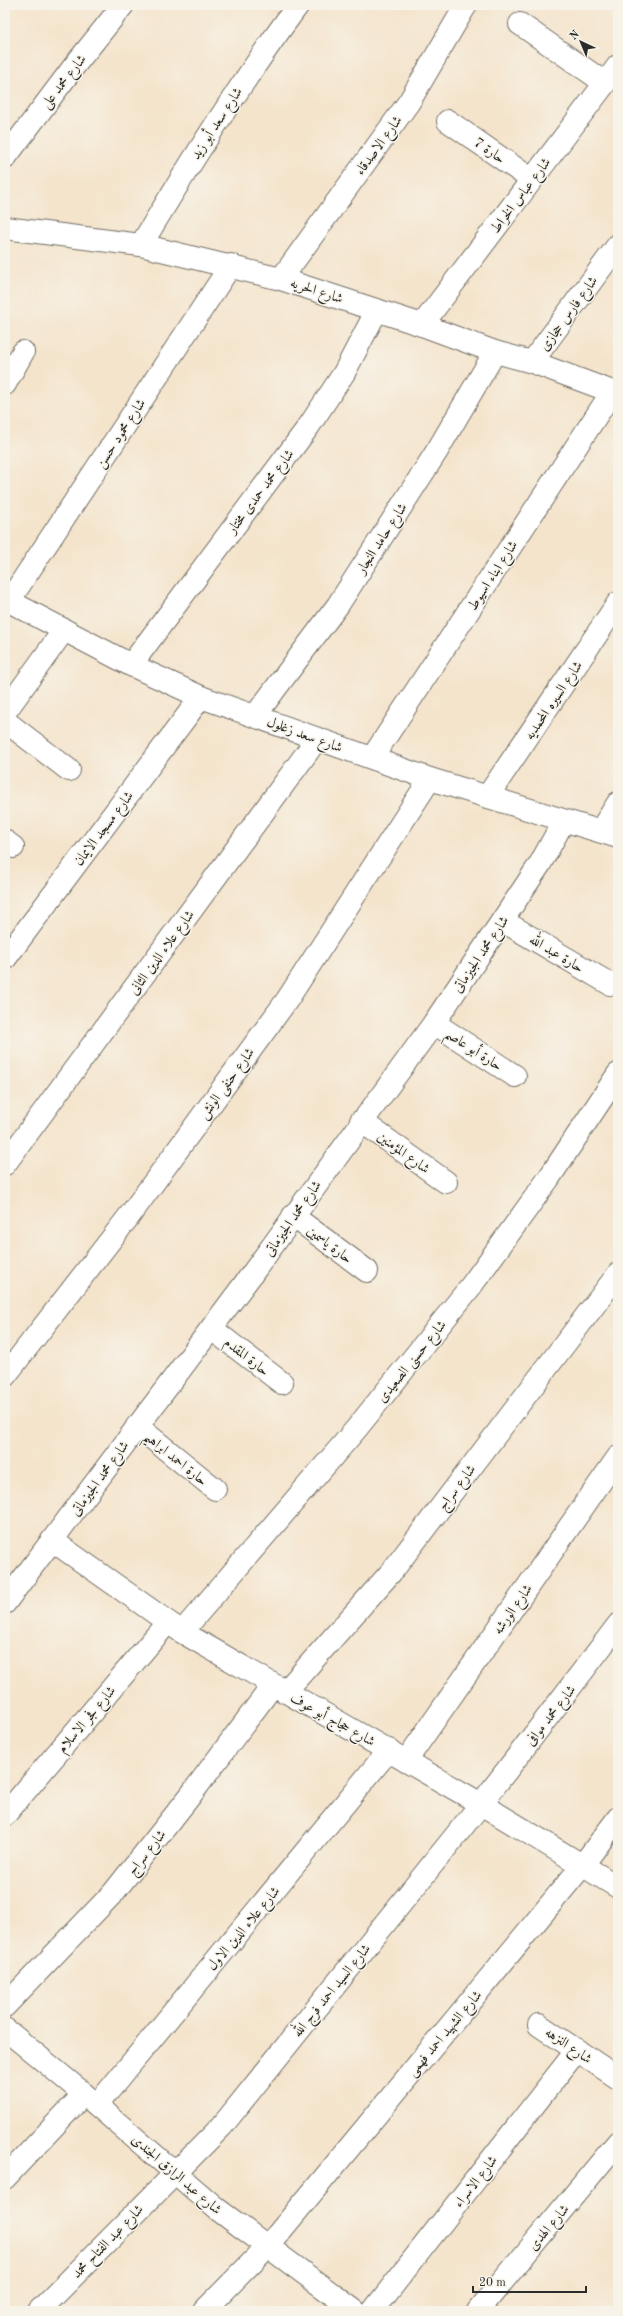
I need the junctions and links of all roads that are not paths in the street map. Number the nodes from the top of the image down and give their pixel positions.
1 (123, 5) edge
2 (298, 5) edge
3 (466, 5) edge
4 (520, 24) dead end
5 (612, 75) edge
6 (448, 121) dead end
7 (5, 158) edge
8 (532, 179) junction
9 (5, 228) edge
10 (140, 245) junction
11 (618, 245) edge
12 (231, 265) junction
13 (281, 279) junction
14 (377, 310) junction
15 (422, 325) junction
16 (23, 352) dead end
17 (495, 352) junction
18 (532, 362) junction
19 (5, 384) edge
20 (615, 393) edge
21 (7, 600) edge
22 (618, 603) edge
23 (64, 630) junction
24 (131, 665) junction
25 (201, 697) junction
26 (5, 712) edge
27 (255, 716) junction
28 (5, 721) edge
29 (317, 739) junction
30 (372, 758) junction
31 (69, 770) dead end
32 (430, 779) junction
33 (488, 797) junction
34 (618, 803) edge
35 (563, 822) junction
36 (609, 834) edge
37 (503, 921) junction
38 (5, 959) edge
39 (610, 984) dead end
40 (434, 1023) junction
41 (618, 1074) edge
42 (515, 1076) dead end
43 (361, 1121) junction
44 (5, 1164) edge
45 (446, 1182) dead end
46 (293, 1216) junction
47 (367, 1271) dead end
48 (618, 1274) edge
49 (212, 1328) junction
50 (5, 1376) edge
51 (282, 1383) dead end
52 (137, 1426) junction
53 (618, 1457) edge
54 (215, 1489) dead end
55 (53, 1541) junction
56 (5, 1603) edge
57 (618, 1625) edge
58 (175, 1628) junction
59 (279, 1689) junction
60 (398, 1756) junction
61 (481, 1804) junction
62 (5, 1815) edge
63 (618, 1818) edge
64 (582, 1866) junction
65 (618, 1887) edge
66 (5, 2006) edge
67 (539, 2025) dead end
68 (6, 2033) edge
69 (577, 2050) junction
70 (618, 2078) edge
71 (91, 2099) junction
72 (618, 2142) edge
73 (176, 2172) junction
74 (5, 2178) edge
75 (268, 2246) junction
76 (39, 2311) edge
77 (204, 2311) edge
78 (355, 2311) edge
79 (373, 2311) edge
80 (478, 2311) edge

1 - 7 street, شارع محمد على
2 - 10 street, شارع سعد أبو زيد
3 - 13 street, شارع الاصدقاء
4 - 5 street
5 - 8 street, شارع عباس الخراط
6 - 8 street, حارة 7
8 - 15 street, شارع عباس الخراط
9 - 10 street, شارع الحريه
10 - 12 street, شارع الحريه
11 - 18 street, شارع فارس حجازى
12 - 13 street, شارع الحريه
12 - 21 street, شارع محمود حسن
13 - 14 street, شارع الحريه
14 - 15 street, شارع الحريه
14 - 24 street, شارع محمد حمدى مختار
15 - 17 street, شارع الحريه
16 - 19 street
17 - 18 street, شارع الحريه
17 - 27 street, شارع حامد النجار
18 - 20 street, شارع الحريه
20 - 30 street, شارع ابناء اسيوط
21 - 23 street, شارع سعد زغلول
22 - 33 street, شارع السيره المحمديه
23 - 24 street, شارع سعد زغلول
23 - 26 street
24 - 25 street, شارع سعد زغلول
25 - 27 street, شارع سعد زغلول
25 - 38 street, شارع مسجد الايمان
27 - 29 street, شارع سعد زغلول
28 - 31 street
29 - 30 street, شارع سعد زغلول
29 - 44 street, شارع علاء الدين الثانى
30 - 32 street, شارع سعد زغلول
32 - 33 street, شارع سعد زغلول
32 - 50 street, شارع حنفى الونش
33 - 35 street, شارع سعد زغلول
34 - 36 street
35 - 36 street, شارع سعد زغلول
35 - 37 street, شارع محمد الجيزماتى
37 - 39 street, حارة عبد الله
37 - 40 street, شارع محمد الجيزماتى
40 - 42 street, حارة أبو عاصم
40 - 43 street, شارع محمد الجيزماتى
41 - 58 street, شارع حسنى الصعيدى
43 - 45 street, شارع المؤمنين
43 - 46 street, شارع محمد الجيزماتى
46 - 47 street, حارة ياسمين
46 - 49 street, شارع محمد الجيزماتى
48 - 59 street, شارع سراج
49 - 51 street, حارة المقدم
49 - 52 street, شارع محمد الجيزماتى
52 - 54 street, حارة احمد ابراهيم
52 - 55 street, شارع محمد الجيزماتى
53 - 60 street, شارع الورشه
55 - 56 street, شارع محمد الجيزماتى
55 - 58 street, شارع حجاج أبو عوف
57 - 61 street, شارع محمد موافى
58 - 59 street, شارع حجاج أبو عوف
58 - 62 street, شارع فجر الاسلام
59 - 60 street, شارع حجاج أبو عوف
59 - 66 street, شارع سراج
60 - 61 street, شارع حجاج أبو عوف
60 - 71 street, شارع علاء الدين الاول
61 - 64 street, شارع حجاج أبو عوف
61 - 73 street, شارع السيد احمد فرج الله
63 - 64 street, شارع الشهيد احمد فهمى
64 - 65 street, شارع حجاج أبو عوف
64 - 75 street, شارع الشهيد احمد فهمى
67 - 69 street, شارع النزهه
68 - 71 street, شارع عبد الرازق الجندى
69 - 70 street, شارع النزهه
69 - 79 street, شارع الاسراء
71 - 73 street, شارع عبد الرازق الجندى
71 - 74 street, شارع علاء الدين الاول
72 - 80 street, شارع الهدى
73 - 75 street, شارع عبد الرازق الجندى
73 - 76 street, شارع عبد الفتاح محمد
75 - 77 street, شارع الشهيد احمد فهمى
75 - 78 street, شارع عبد الرازق الجندى

